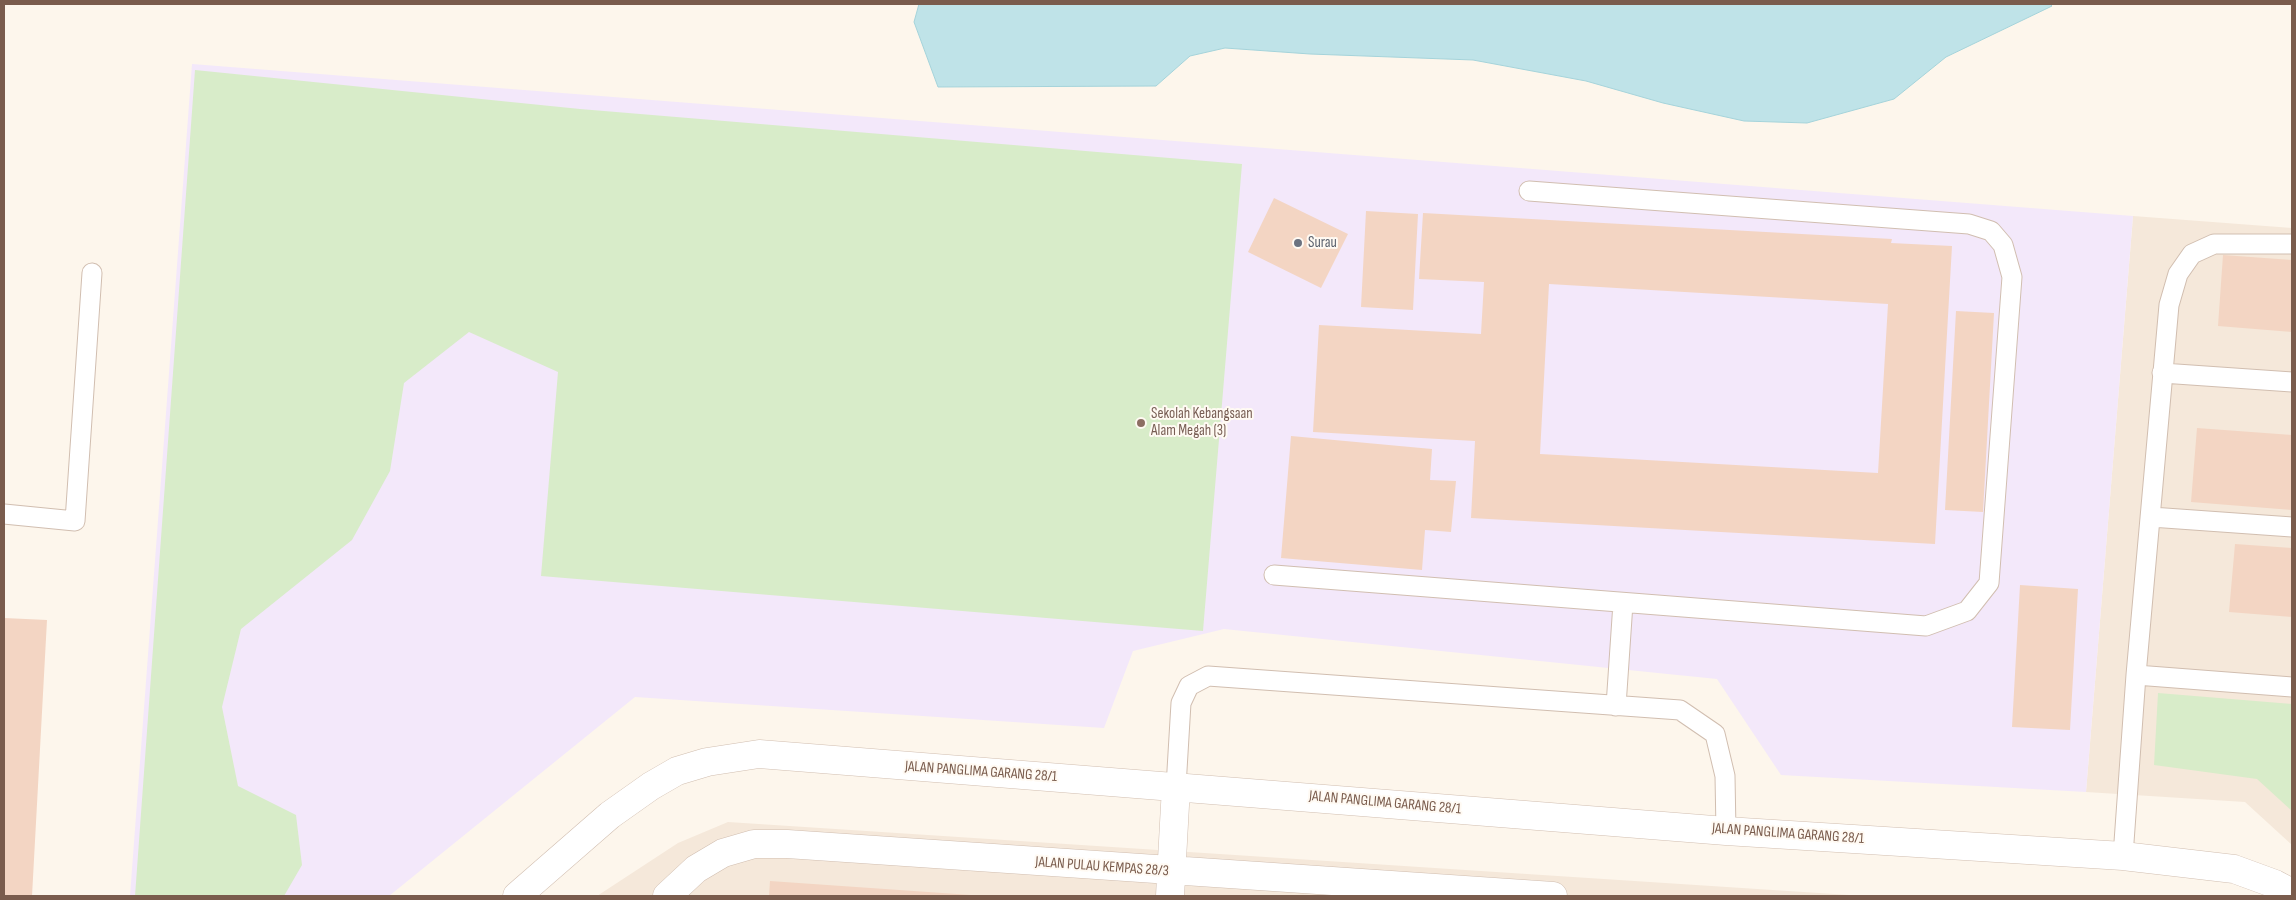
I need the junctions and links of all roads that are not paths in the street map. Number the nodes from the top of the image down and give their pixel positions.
1 (1528, 191) dead end
2 (2292, 244) edge
3 (92, 273) dead end
4 (2162, 373) junction
5 (2292, 382) edge
6 (4, 514) edge
7 (2151, 517) junction
8 (2292, 527) edge
9 (1274, 575) dead end
10 (1624, 603) junction
11 (2136, 675) junction
12 (2292, 687) edge
13 (1616, 706) junction
14 (1176, 787) junction
15 (1726, 831) junction
16 (2123, 856) junction
17 (1171, 884) edge
18 (2292, 893) edge
19 (516, 896) edge
20 (667, 896) edge
21 (1553, 896) edge

1 - 10 lane
2 - 4 lane
3 - 6 lane
4 - 5 lane
4 - 7 lane
7 - 8 lane
7 - 11 lane
9 - 10 lane
10 - 13 lane
11 - 12 lane
11 - 16 lane
13 - 14 lane
13 - 15 lane
14 - 15 street, JALAN PANGLIMA GARANG 28/1
14 - 17 street
14 - 19 street, JALAN PANGLIMA GARANG 28/1
15 - 16 street, JALAN PANGLIMA GARANG 28/1
16 - 18 street, JALAN PANGLIMA GARANG 28/1
17 - 20 street, JALAN PULAU KEMPAS 28/3
17 - 21 street, JALAN PULAU KEMPAS 28/3

